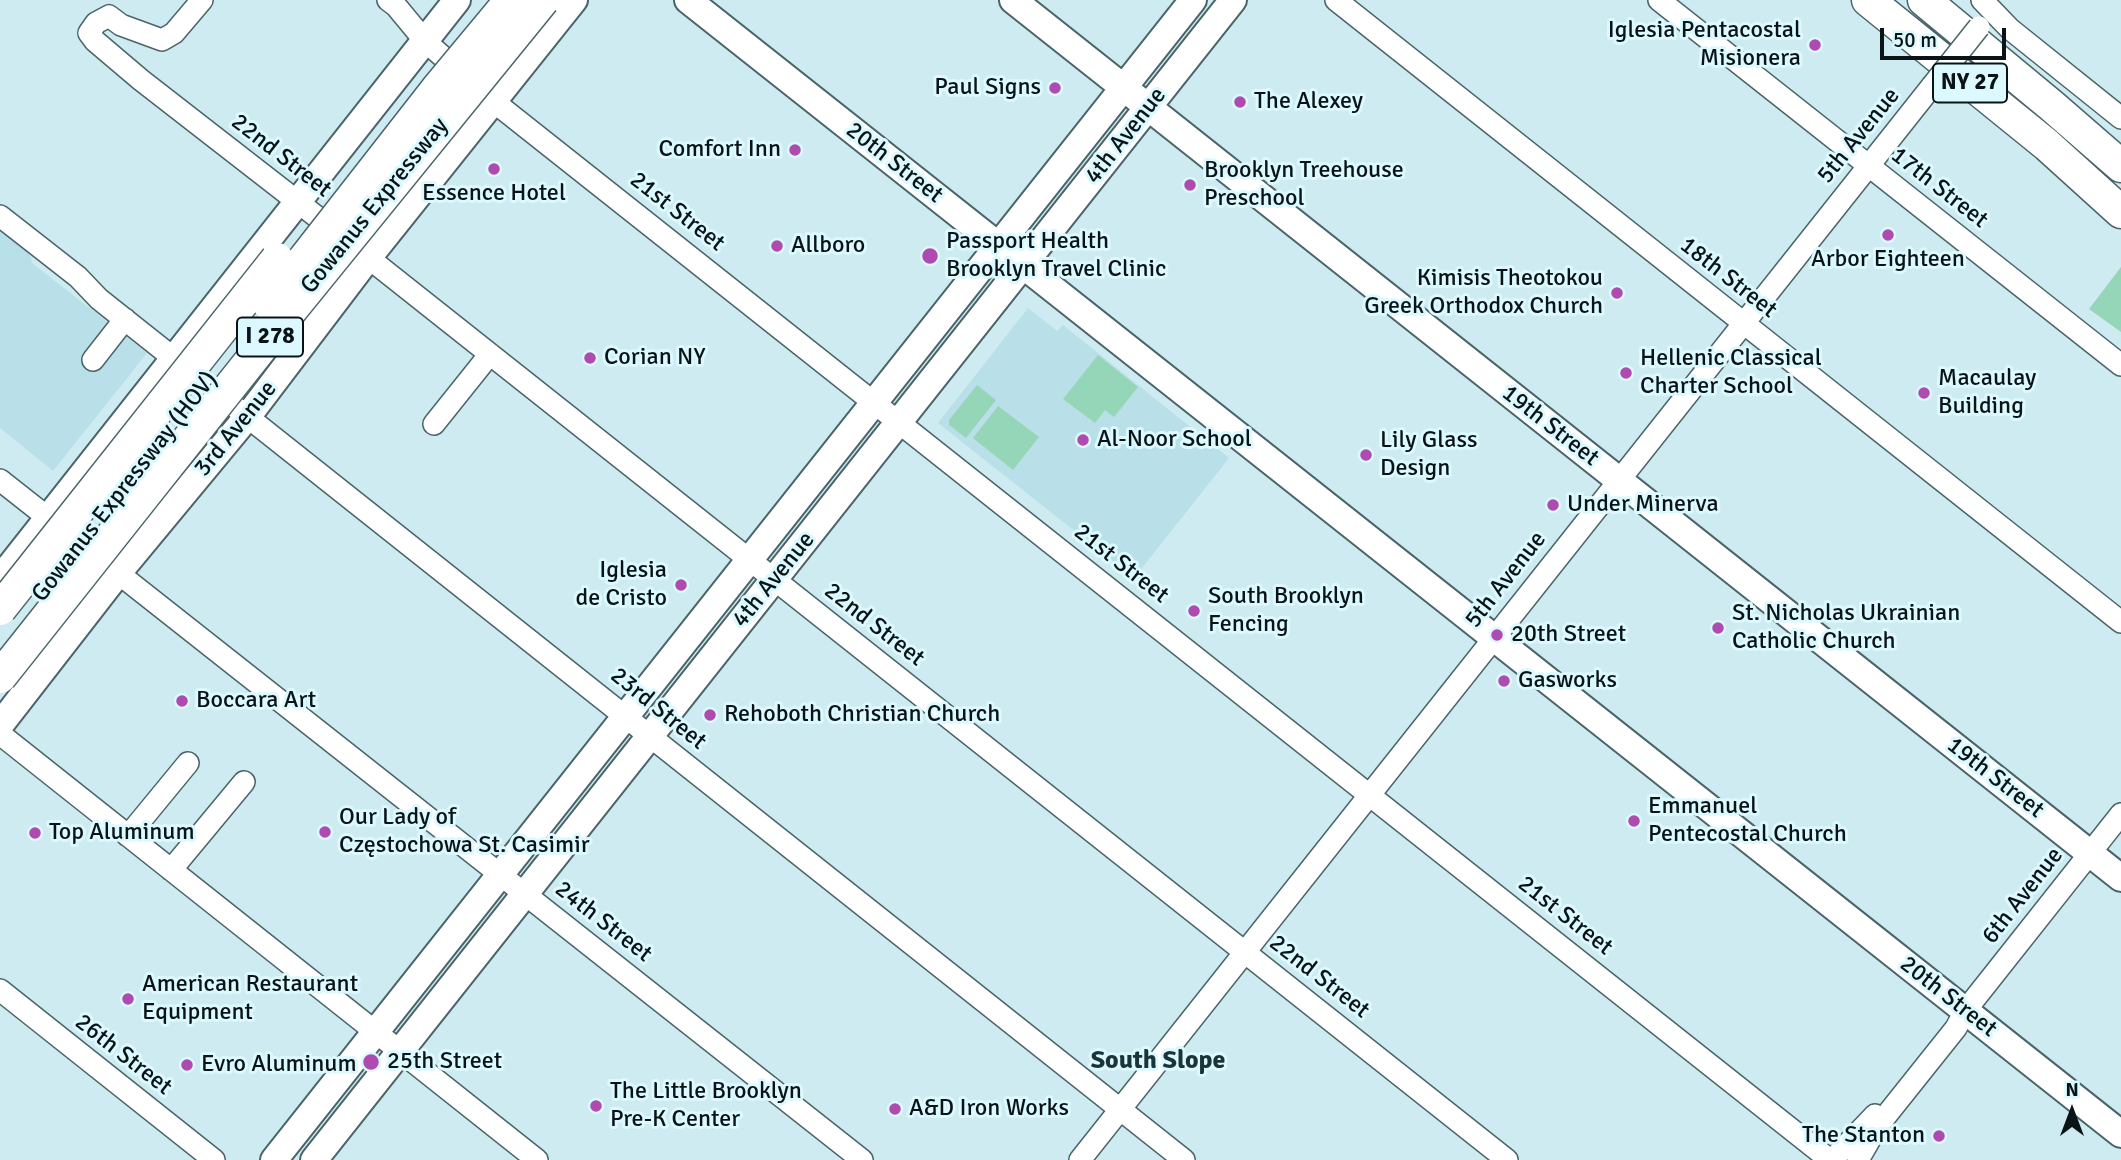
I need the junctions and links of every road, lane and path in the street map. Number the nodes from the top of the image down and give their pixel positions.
1 (202, 0) edge
2 (388, 0) edge
3 (457, 0) edge
4 (488, 0) edge
5 (511, 0) edge
6 (543, 0) edge
7 (574, 0) edge
8 (688, 0) edge
9 (1013, 0) edge
10 (1193, 0) edge
11 (1233, 0) edge
12 (1336, 0) edge
13 (1659, 0) edge
14 (1847, 0) edge
15 (1868, 0) edge
16 (1924, 0) edge
17 (1988, 9) edge
18 (425, 41) junction
19 (1123, 88) junction
20 (493, 101) junction
21 (1148, 107) junction
22 (2121, 118) edge
23 (2047, 145) junction
24 (1868, 165) junction
25 (2121, 166) edge
26 (298, 202) junction
27 (2121, 212) edge
28 (0, 216) edge
29 (998, 245) junction
30 (368, 258) junction
31 (1023, 265) junction
32 (125, 319) junction
33 (1743, 323) junction
34 (490, 354) junction
35 (174, 357) junction
36 (93, 360) dead end
37 (2121, 365) edge
38 (875, 401) junction
39 (248, 416) junction
40 (900, 422) junction
41 (434, 424) dead end
42 (0, 480) edge
43 (1619, 480) junction
44 (48, 517) junction
45 (750, 559) junction
46 (118, 573) junction
47 (0, 579) edge
48 (774, 579) junction
49 (0, 608) edge
50 (2121, 622) edge
51 (1494, 637) junction
52 (0, 646) edge
53 (0, 677) edge
54 (625, 716) junction
55 (0, 725) edge
56 (0, 734) edge
57 (650, 736) junction
58 (188, 763) dead end
59 (244, 782) dead end
60 (1370, 795) junction
61 (2121, 814) edge
62 (128, 836) junction
63 (2090, 854) junction
64 (171, 870) junction
65 (500, 874) junction
66 (2121, 878) edge
67 (525, 894) junction
68 (1245, 952) junction
69 (0, 990) edge
70 (1965, 1011) junction
71 (375, 1032) junction
72 (400, 1052) junction
73 (1120, 1110) junction
74 (2121, 1134) edge
75 (214, 1160) edge
76 (274, 1160) edge
77 (314, 1160) edge
78 (537, 1160) edge
79 (862, 1160) edge
80 (1080, 1160) edge
81 (1184, 1160) edge
82 (1507, 1160) edge
83 (1831, 1160) edge
84 (1858, 1160) edge

1 - 26 street, 22nd Street
2 - 18 street, 21st Street
3 - 18 main road
4 - 49 highway, Gowanus Expressway / I 278, bridge
5 - 52 highway, Gowanus Expressway (HOV) / I 278, bridge
6 - 53 highway, Gowanus Expressway / I 278, bridge
7 - 20 main road, 3rd Avenue
8 - 29 main road, 20th Street
9 - 19 main road, 19th Street
10 - 19 main road, 4th Avenue
11 - 21 main road, 4th Avenue
12 - 33 street, 18th Street
13 - 24 street, 17th Street
14 - 23 highway
15 - 23 highway, NY 27
16 - 25 highway, NY 27
17 - 22 street
17 - 24 street, 5th Avenue, bridge
18 - 20 street, 21st Street
18 - 26 main road
19 - 21 main road, 19th Street
19 - 29 main road, 4th Avenue
20 - 30 main road, 3rd Avenue
20 - 38 street, 21st Street
21 - 31 main road, 4th Avenue
21 - 43 main road, 19th Street
23 - 27 highway, NY 27
24 - 33 street, 5th Avenue
24 - 37 street, 17th Street
26 - 30 street, 22nd Street
26 - 35 main road
28 - 32 street, 23rd Street
29 - 31 main road, 20th Street
29 - 38 main road, 4th Avenue
30 - 34 street, 22nd Street
30 - 39 main road, 3rd Avenue
31 - 40 main road, 4th Avenue
31 - 51 main road, 20th Street
32 - 35 street, 23rd Street
32 - 36 street
33 - 43 street, 5th Avenue
33 - 50 street, 18th Street
34 - 41 street
34 - 45 street, 22nd Street
35 - 39 street, 23rd Street
35 - 44 main road
38 - 40 street, 21st Street
38 - 45 main road, 4th Avenue
39 - 46 main road, 3rd Avenue
39 - 54 street, 23rd Street
40 - 48 main road, 4th Avenue
40 - 60 street, 21st Street
42 - 44 street, 24th Street
43 - 51 street, 5th Avenue
43 - 63 main road, 19th Street
44 - 46 street, 24th Street
44 - 47 main road
45 - 48 street, 22nd Street
45 - 54 main road, 4th Avenue
46 - 55 main road, 3rd Avenue
46 - 65 street, 24th Street
48 - 57 main road, 4th Avenue
48 - 68 street, 22nd Street
51 - 60 street, 5th Avenue
51 - 70 main road, 20th Street
54 - 57 street, 23rd Street
54 - 65 main road, 4th Avenue
56 - 62 street
57 - 67 main road, 4th Avenue
57 - 73 street, 23rd Street
58 - 62 street
59 - 64 street
60 - 68 street, 5th Avenue
60 - 83 street, 21st Street
61 - 63 street, 6th Avenue
62 - 64 street
63 - 66 main road, 19th Street
63 - 70 street, 6th Avenue
64 - 71 street
65 - 67 street, 24th Street
65 - 71 main road, 4th Avenue
67 - 72 main road, 4th Avenue
67 - 79 street, 24th Street
68 - 73 street, 5th Avenue
68 - 82 street, 22nd Street
69 - 75 street, 26th Street
70 - 74 main road, 20th Street
70 - 83 street, 6th Avenue
70 - 84 street, 6th Avenue
71 - 72 street
71 - 76 main road, 4th Avenue
72 - 77 main road, 4th Avenue
72 - 78 street
73 - 80 street, 5th Avenue
73 - 81 street, 23rd Street

